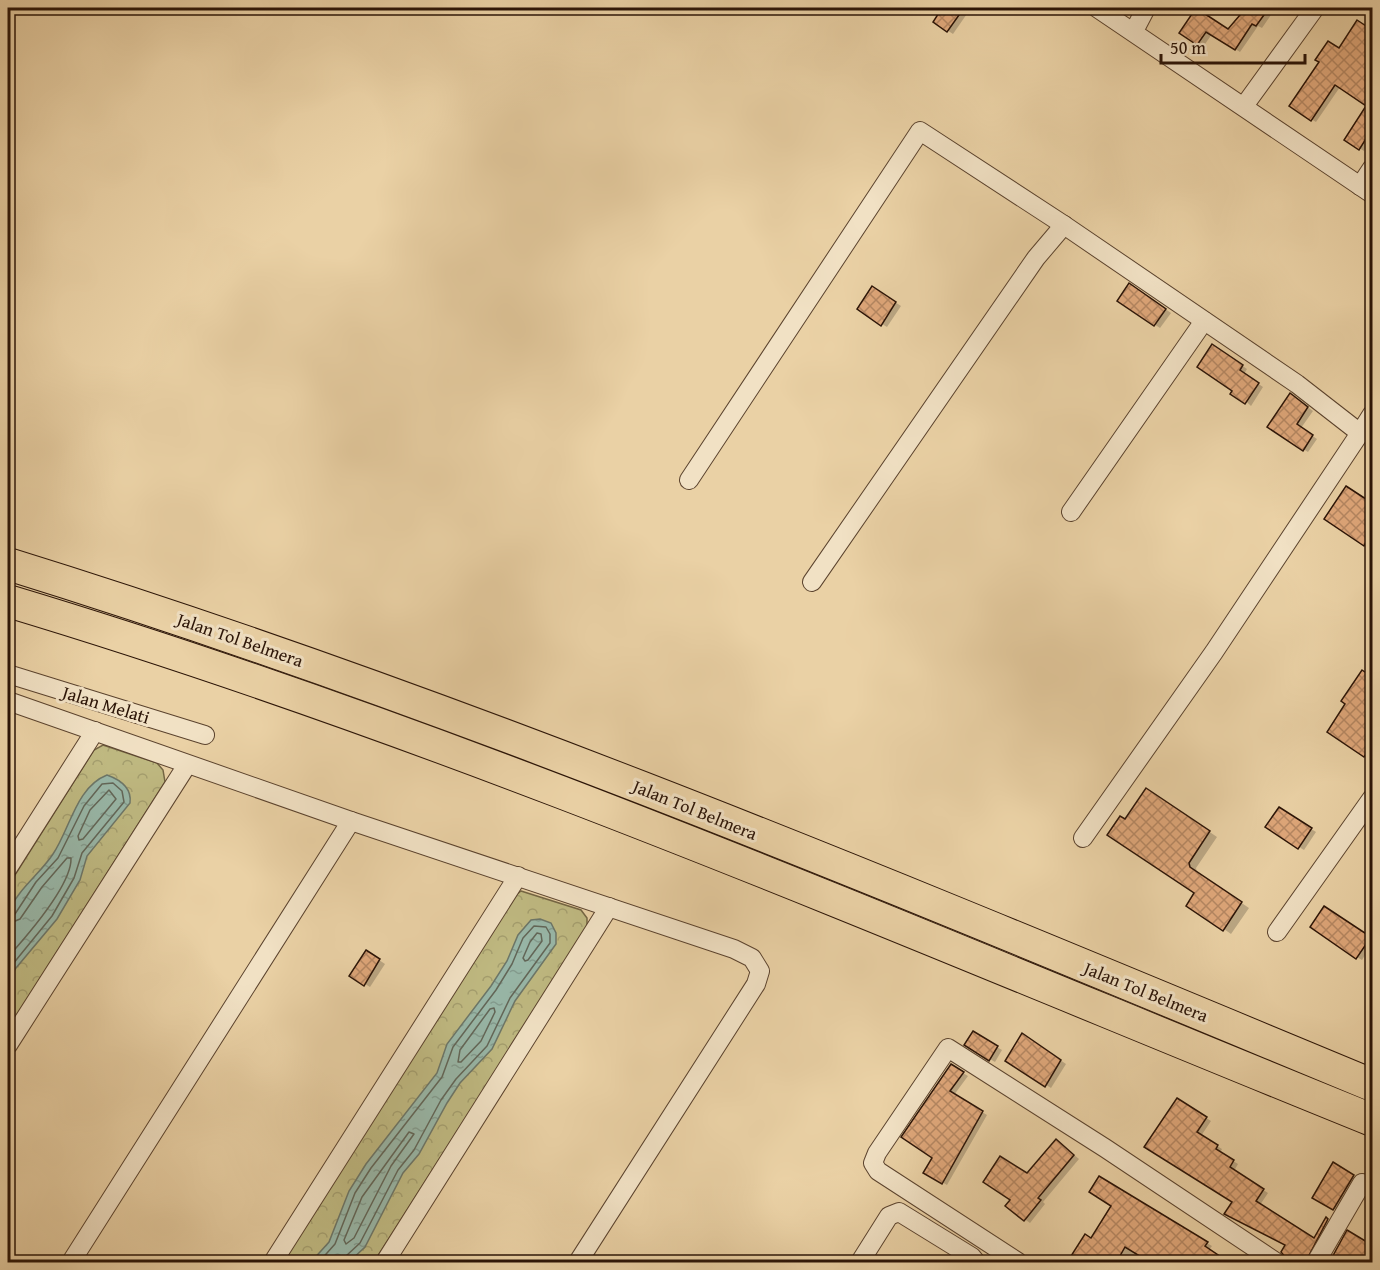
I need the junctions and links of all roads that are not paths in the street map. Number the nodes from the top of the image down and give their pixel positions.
1 (1097, 8) edge
2 (1146, 8) edge
3 (1315, 8) edge
4 (1134, 31) junction
5 (1244, 106) junction
6 (1372, 168) edge
7 (1366, 190) edge
8 (1064, 225) junction
9 (1204, 321) junction
10 (1372, 414) edge
11 (1360, 433) junction
12 (689, 480) dead end
13 (1071, 512) dead end
14 (8, 564) edge
15 (812, 582) dead end
16 (8, 601) edge
17 (8, 674) edge
18 (8, 701) edge
19 (95, 731) junction
20 (205, 735) dead end
21 (187, 765) junction
22 (1372, 798) edge
23 (351, 821) junction
24 (1083, 837) dead end
25 (8, 868) edge
26 (518, 876) junction
27 (609, 907) junction
28 (1277, 932) dead end
29 (8, 1045) edge
30 (1372, 1085) edge
31 (1372, 1120) edge
32 (1362, 1183) dead end
33 (70, 1263) edge
34 (273, 1263) edge
35 (385, 1263) edge
36 (578, 1263) edge
37 (860, 1263) edge
38 (976, 1263) edge
39 (1018, 1263) edge
40 (1276, 1263) edge
41 (1316, 1263) edge

1 - 4 street
2 - 4 street
3 - 5 street
4 - 5 street
5 - 7 street
6 - 7 street
8 - 9 street
8 - 12 street
8 - 15 street
9 - 11 street
9 - 13 street
10 - 11 street
11 - 24 street
14 - 30 highway, Jalan Tol Belmera
16 - 31 highway, Jalan Tol Belmera
17 - 20 street, Jalan Melati
18 - 19 street
19 - 21 street
19 - 25 street
21 - 23 street
21 - 29 street
22 - 28 street
23 - 26 street
23 - 33 street
26 - 27 street
26 - 34 street
27 - 35 street
27 - 36 street
32 - 41 street
37 - 38 street
39 - 40 street

